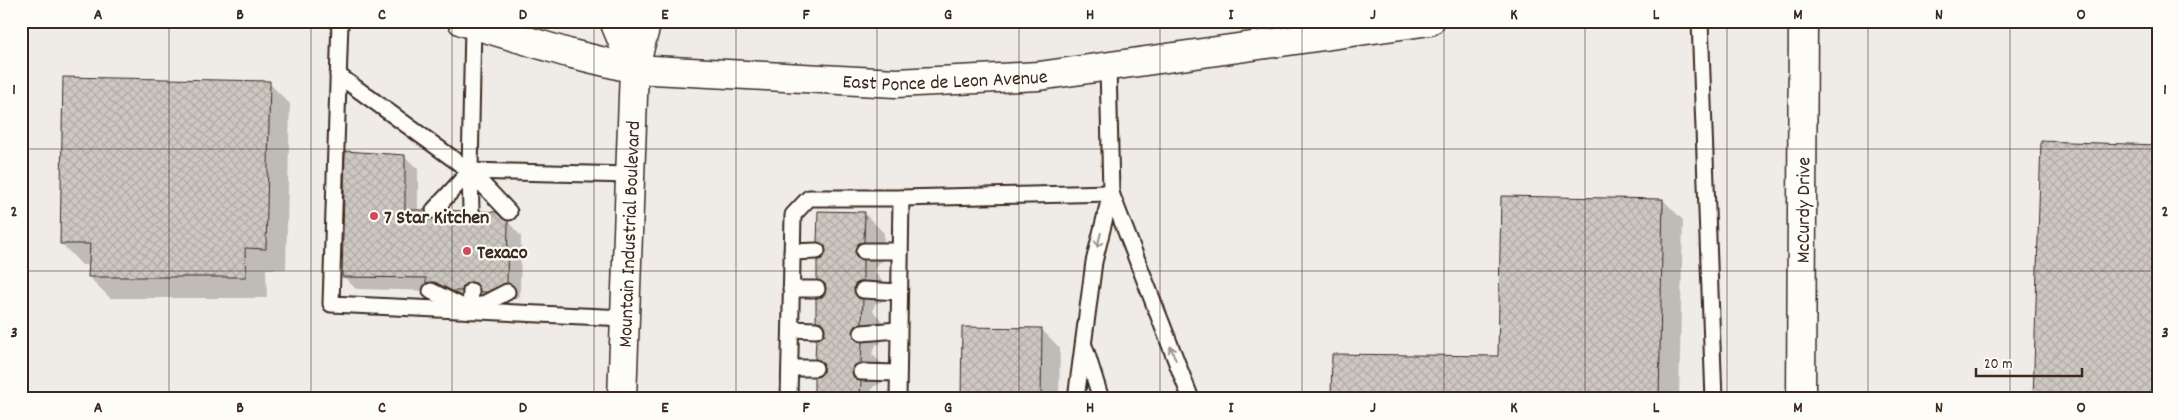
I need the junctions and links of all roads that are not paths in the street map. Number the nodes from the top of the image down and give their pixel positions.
1 (340, 21) edge
2 (614, 21) edge
3 (647, 21) edge
4 (1430, 21) edge
5 (1700, 21) edge
6 (1803, 21) edge
7 (467, 23) edge
8 (1108, 66) junction
9 (634, 69) junction
10 (338, 75) junction
11 (470, 171) junction
12 (630, 175) junction
13 (1111, 193) junction
14 (900, 198) junction
15 (434, 210) dead end
16 (471, 211) dead end
17 (508, 212) dead end
18 (817, 250) dead end
19 (864, 251) dead end
20 (900, 251) junction
21 (792, 252) junction
22 (791, 288) junction
23 (816, 289) dead end
24 (431, 290) dead end
25 (863, 290) dead end
26 (471, 291) dead end
27 (507, 292) dead end
28 (899, 292) junction
29 (470, 311) junction
30 (625, 318) junction
31 (791, 329) junction
32 (816, 330) dead end
33 (898, 330) junction
34 (862, 334) dead end
35 (1083, 342) junction
36 (790, 368) junction
37 (815, 368) dead end
38 (861, 372) dead end
39 (898, 373) junction
40 (622, 399) edge
41 (790, 399) edge
42 (898, 399) edge
43 (1076, 399) edge
44 (1101, 399) edge
45 (1190, 399) edge
46 (1714, 399) edge
47 (1802, 399) edge

1 - 10 lane
2 - 9 main road
3 - 9 main road
4 - 8 main road, East Ponce de Leon Avenue
5 - 46 lane
6 - 47 main road, McCurdy Drive
7 - 9 main road, East Ponce de Leon Avenue
7 - 11 lane
8 - 9 main road, East Ponce de Leon Avenue
8 - 13 lane
9 - 12 main road, Mountain Industrial Boulevard
10 - 11 lane
10 - 29 lane
11 - 12 lane
11 - 15 lane
11 - 16 lane
11 - 17 lane
12 - 30 main road, Mountain Industrial Boulevard
13 - 14 lane
13 -> 35 lane
45 -> 13 lane
14 - 20 lane
14 - 21 lane
18 - 21 lane
19 - 20 lane
20 - 28 lane
21 - 22 lane
22 - 23 lane
22 - 31 lane
24 - 29 lane
25 - 28 lane
26 - 29 lane
27 - 29 lane
28 - 33 lane
29 - 30 lane
30 - 40 main road, Mountain Industrial Boulevard
31 - 32 lane
31 - 36 lane
33 - 34 lane
33 - 39 lane
35 - 43 lane
35 - 44 lane
36 - 37 lane
36 - 41 lane
38 - 39 lane
39 - 42 lane

